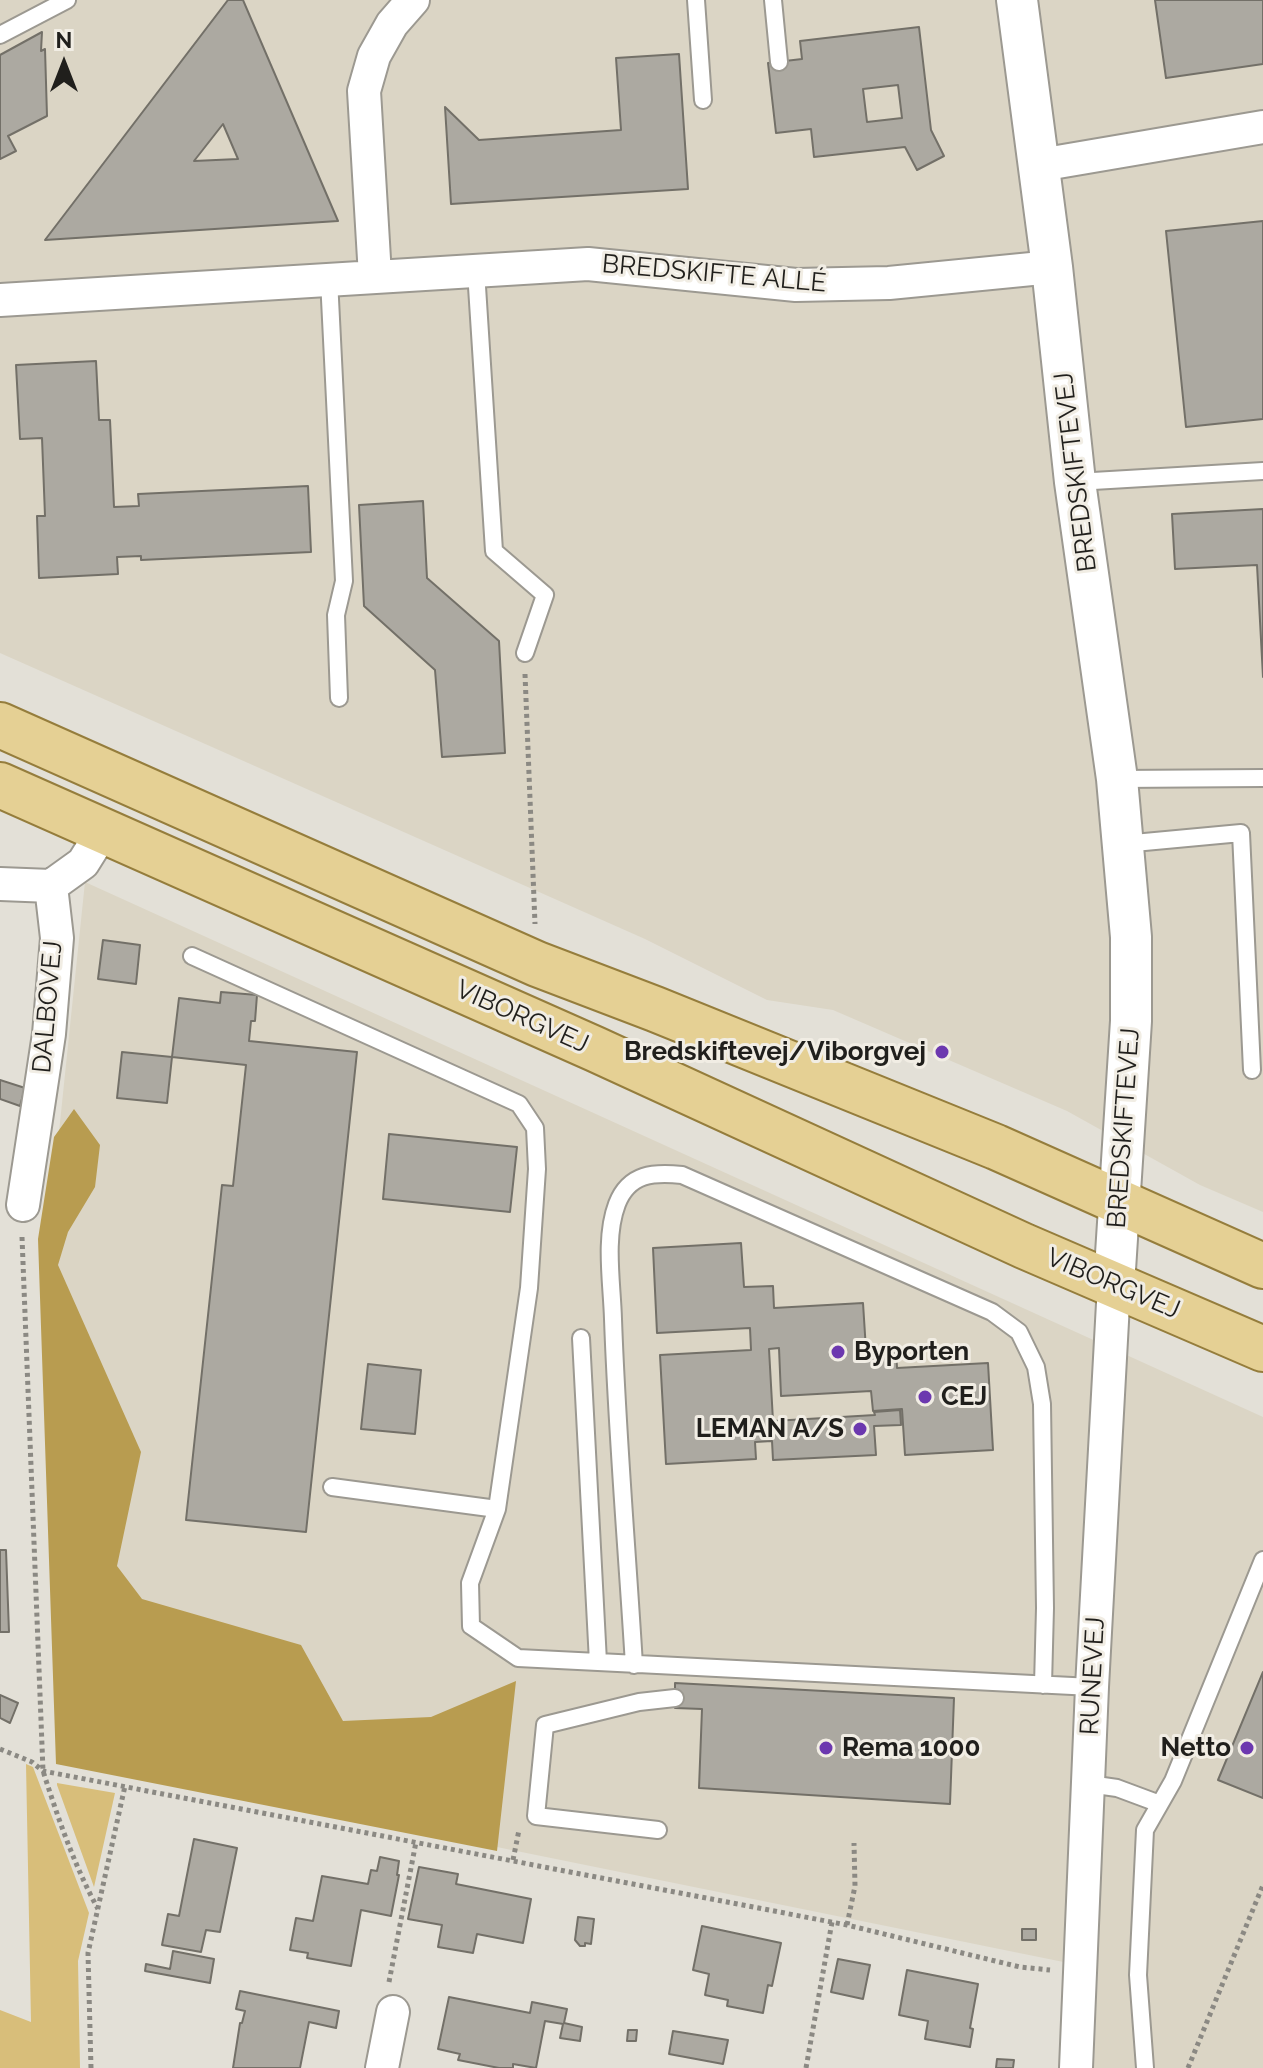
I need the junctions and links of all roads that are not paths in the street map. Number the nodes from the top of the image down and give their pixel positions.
1 (67, 0) edge
2 (413, 0) edge
3 (696, 0) edge
4 (773, 0) edge
5 (1017, 0) edge
6 (0, 35) edge
7 (779, 62) dead end
8 (703, 100) dead end
9 (1263, 127) edge
10 (1040, 165) junction
11 (1052, 267) junction
12 (476, 271) junction
13 (375, 276) junction
14 (329, 279) junction
15 (0, 300) edge
16 (1263, 471) edge
17 (1075, 482) junction
18 (525, 653) road end
19 (339, 698) dead end
20 (0, 725) edge
21 (1263, 778) edge
22 (1117, 779) junction
23 (0, 785) edge
24 (103, 831) junction
25 (1123, 844) junction
26 (0, 884) edge
27 (51, 886) junction
28 (192, 956) dead end
29 (1252, 1070) dead end
30 (1118, 1202) junction
31 (22, 1220) road end
32 (1263, 1266) edge
33 (1114, 1285) junction
34 (581, 1338) dead end
35 (1263, 1349) edge
36 (332, 1487) dead end
37 (497, 1509) junction
38 (1263, 1560) edge
39 (598, 1662) junction
40 (634, 1665) junction
41 (1043, 1685) junction
42 (1092, 1687) junction
43 (675, 1698) dead end
44 (1089, 1784) junction
45 (1160, 1804) junction
46 (658, 1830) dead end
47 (393, 2012) road end
48 (382, 2068) edge
49 (1076, 2068) edge
50 (1145, 2068) edge

1 - 6 lane
2 - 13 street
3 - 8 lane
4 - 7 lane
5 - 10 street, BREDSKIFTEVEJ
9 - 10 street
10 - 11 street, BREDSKIFTEVEJ
11 - 12 street, BREDSKIFTE ALLÉ
11 - 17 street, BREDSKIFTEVEJ
12 - 13 street, BREDSKIFTE ALLÉ
12 - 18 lane
13 - 14 street, BREDSKIFTE ALLÉ
14 - 15 street, BREDSKIFTE ALLÉ
14 - 19 lane
16 - 17 lane
17 - 22 street, BREDSKIFTEVEJ
20 - 30 main road, VIBORGVEJ
21 - 22 lane
22 - 25 street, BREDSKIFTEVEJ
23 - 24 main road, VIBORGVEJ
24 - 27 street
24 - 33 main road, VIBORGVEJ
25 - 29 lane
25 - 30 street, BREDSKIFTEVEJ
26 - 27 street
27 - 31 street, DALBOVEJ
28 - 37 lane
30 - 32 main road, VIBORGVEJ
30 - 33 street, BREDSKIFTEVEJ
33 - 35 main road, VIBORGVEJ
33 - 42 street, RUNEVEJ
34 - 39 lane
36 - 37 lane
37 - 39 lane
38 - 45 lane
39 - 40 lane
40 - 41 lane
40 - 41 lane
41 - 42 lane
42 - 44 street, RUNEVEJ
43 - 46 lane
44 - 45 lane
44 - 49 street, RUNEVEJ
45 - 50 lane
47 - 48 street

